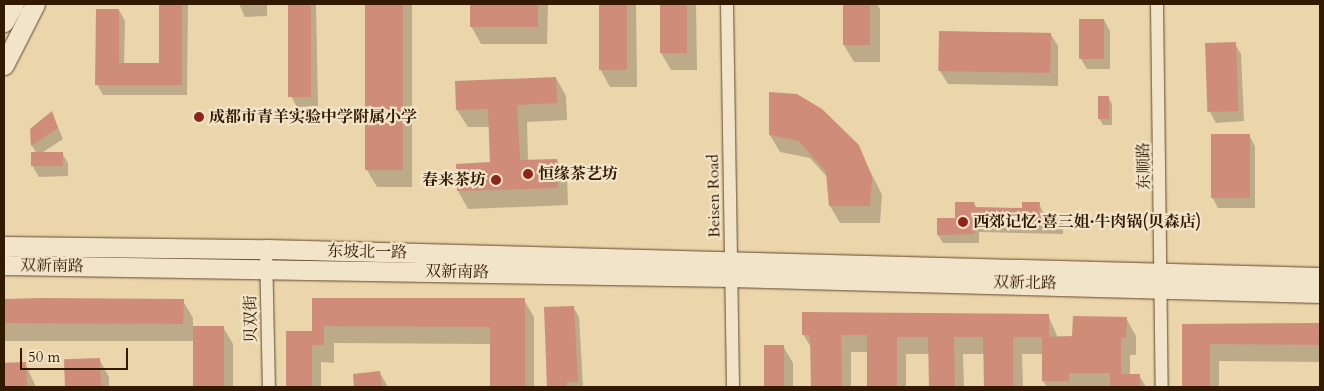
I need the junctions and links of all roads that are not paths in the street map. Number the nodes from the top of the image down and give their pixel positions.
1 (14, 4) edge
2 (35, 4) edge
3 (727, 4) edge
4 (1157, 4) edge
5 (4, 22) edge
6 (4, 65) edge
7 (4, 246) edge
8 (266, 249) junction
9 (4, 265) edge
10 (266, 268) junction
11 (731, 269) junction
12 (1320, 277) edge
13 (1162, 279) junction
14 (1320, 293) edge
15 (269, 387) edge
16 (733, 387) edge
17 (1162, 387) edge

1 - 5 street
2 - 6 street
3 - 11 street, Beisen Road
4 - 13 street, 东顺路
7 - 8 street, 东坡北一路
8 - 10 street, 贝双街
8 - 11 street, 东坡北一路
9 - 10 street, 双新南路
10 - 11 street, 双新南路
10 - 15 street, 贝双街
11 - 13 street, 双新北路
11 - 16 street, Beisen Road
12 - 13 street, 双新北路
13 - 14 street, 双新北路
13 - 17 street, 东顺路

